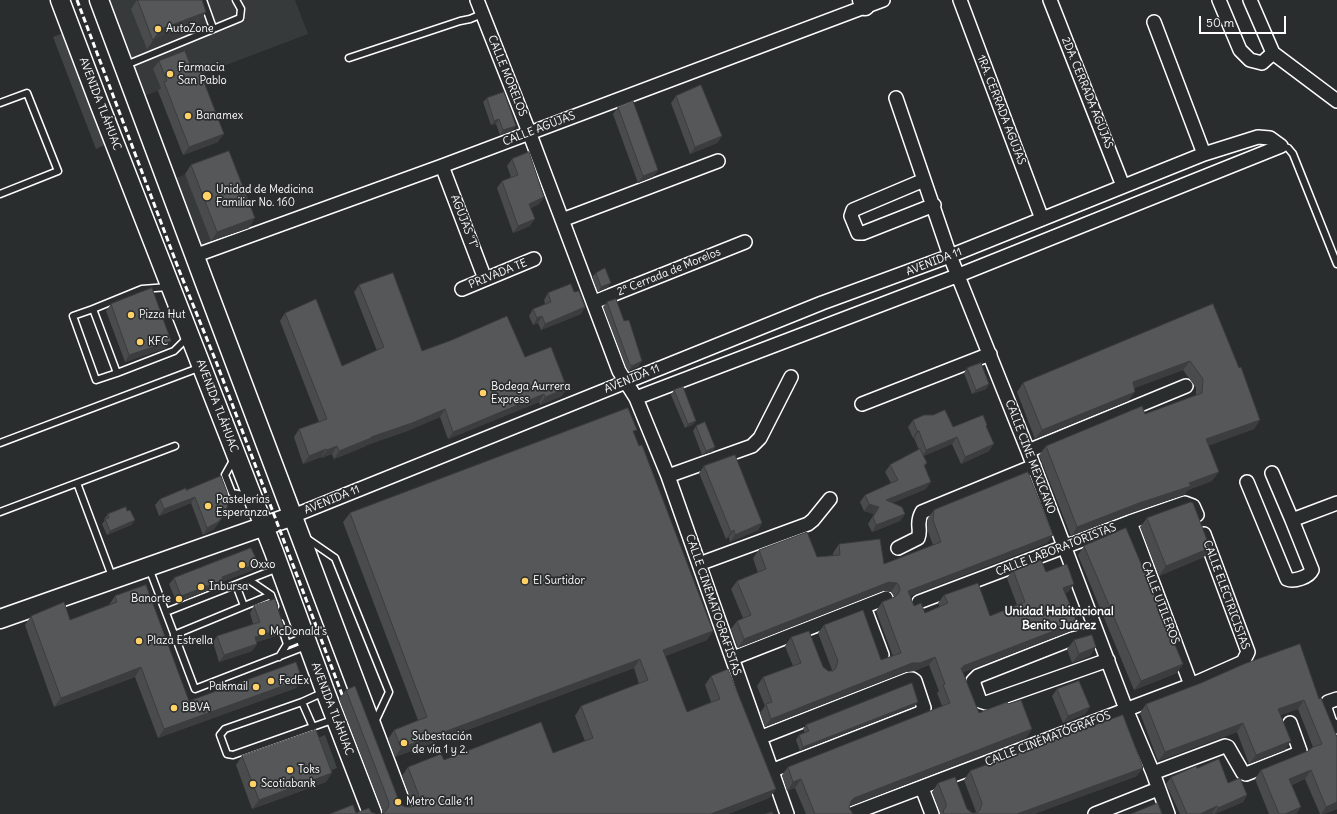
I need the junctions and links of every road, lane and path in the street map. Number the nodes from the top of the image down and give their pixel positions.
1 (60, 0) edge
2 (99, 0) edge
3 (203, 0) edge
4 (236, 0) edge
5 (477, 0) edge
6 (883, 0) edge
7 (960, 0) edge
8 (1050, 0) edge
9 (1219, 0) edge
10 (1250, 0) edge
11 (863, 3) edge
12 (482, 14) junction
13 (1154, 22) dead end
14 (213, 28) junction
15 (1273, 53) junction
16 (349, 58) dead end
17 (124, 66) junction
18 (896, 98) dead end
19 (1337, 101) edge
20 (0, 103) edge
21 (530, 132) junction
22 (1281, 146) junction
23 (1204, 154) junction
24 (718, 161) dead end
25 (442, 166) junction
26 (924, 180) junction
27 (1123, 186) junction
28 (0, 194) edge
29 (934, 205) junction
30 (1042, 219) junction
31 (562, 220) junction
32 (744, 242) dead end
33 (194, 256) junction
34 (950, 256) junction
35 (534, 259) dead end
36 (1337, 264) edge
37 (959, 275) junction
38 (485, 279) junction
39 (170, 287) junction
40 (462, 289) dead end
41 (594, 302) junction
42 (822, 303) junction
43 (93, 309) junction
44 (830, 323) junction
45 (190, 336) junction
46 (990, 354) junction
47 (202, 367) junction
48 (116, 373) junction
49 (791, 377) dead end
50 (626, 382) junction
51 (1186, 386) dead end
52 (636, 398) junction
53 (862, 404) dead end
54 (0, 443) edge
55 (175, 446) dead end
56 (1028, 451) junction
57 (1034, 466) junction
58 (1272, 473) dead end
59 (668, 476) junction
60 (1247, 482) dead end
61 (77, 483) junction
62 (830, 499) dead end
63 (1337, 503) edge
64 (1193, 506) joint
65 (0, 512) edge
66 (293, 516) junction
67 (1292, 520) junction
68 (1130, 522) junction
69 (264, 526) junction
70 (301, 535) junction
71 (1065, 547) junction
72 (898, 548) dead end
73 (699, 564) junction
74 (280, 567) junction
75 (149, 568) junction
76 (113, 580) junction
77 (249, 580) junction
78 (236, 585) junction
79 (271, 595) junction
80 (886, 598) dead end
81 (919, 602) edge
82 (244, 606) junction
83 (864, 607) junction
84 (276, 609) edge
85 (166, 612) junction
86 (278, 616) edge
87 (0, 619) edge
88 (808, 629) junction
89 (1097, 632) junction
90 (174, 635) junction
91 (306, 641) junction
92 (813, 643) edge
93 (287, 644) junction
94 (882, 655) dead end
95 (279, 657) junction
96 (733, 658) junction
97 (1108, 660) junction
98 (1243, 662) joint
99 (1191, 685) junction
100 (325, 691) junction
101 (1337, 699) edge
102 (302, 702) junction
103 (1126, 709) junction
104 (336, 718) junction
105 (1290, 723) dead end
106 (313, 727) junction
107 (372, 727) junction
108 (1337, 727) edge
109 (759, 738) junction
110 (771, 771) junction
111 (1153, 773) junction
112 (954, 775) junction
113 (922, 788) junction
114 (958, 788) edge
115 (1158, 790) junction
116 (402, 806) edge
117 (372, 813) edge
118 (856, 813) edge
119 (787, 814) edge
120 (932, 814) edge
121 (1095, 814) edge
122 (1168, 814) edge

1 - 39 main road, AVENIDA TLÁHUAC
2 - 17 main road
3 - 14 lane
4 - 14 lane
5 - 12 street, CALLE MORELOS
6 - 11 street, CALLE AGUJAS
7 - 30 street, 1RA. CERRADA AGUJAS
8 - 27 street, 2DA. CERRADA AGUJAS
9 - 15 street
10 - 15 street
11 - 21 street, CALLE AGUJAS
12 - 16 lane
12 - 21 street, CALLE MORELOS
13 - 23 street
14 - 17 lane
15 - 19 street
17 - 33 main road
18 - 26 street, CALLE CINE MEXICANO
20 - 28 lane
21 - 25 street, CALLE AGUJAS
21 - 31 street, CALLE MORELOS
22 - 23 street, AVENIDA 11
22 - 36 lane
22 - 37 street, AVENIDA 11
23 - 27 street, AVENIDA 11
24 - 31 street
25 - 33 street, CALLE AGUJAS
25 - 38 street, AGUJAS "T"
26 - 29 street, CALLE CINE MEXICANO
26 - 29 street
27 - 30 street, AVENIDA 11
29 - 34 street, CALLE CINE MEXICANO
30 - 34 street, AVENIDA 11
31 - 41 street, CALLE MORELOS
32 - 41 street, 2ª Cerrada de Morelos
33 - 66 main road
34 - 37 street, CALLE CINE MEXICANO
34 - 42 street, AVENIDA 11
35 - 38 street, PRIVADA TE
37 - 44 street, AVENIDA 11
37 - 46 street, CALLE CINE MEXICANO
38 - 40 street, PRIVADA TE
39 - 43 lane
39 - 45 main road, AVENIDA TLÁHUAC
41 - 50 street, CALLE MORELOS
42 - 44 street
42 - 50 street, AVENIDA 11
43 - 48 lane
43 - 48 lane
44 - 52 street, AVENIDA 11
45 - 47 main road, AVENIDA TLÁHUAC
45 - 48 lane
46 - 53 street
46 - 56 street, CALLE CINE MEXICANO
47 - 54 lane
47 - 69 main road, AVENIDA TLÁHUAC
49 - 59 street
50 - 52 street, CALLE MORELOS
50 - 66 street, AVENIDA 11
51 - 56 street
52 - 59 street, CALLE CINEMATOGRAFISTAS
55 - 61 lane
56 - 57 street, CALLE CINE MEXICANO
57 - 71 street, CALLE CINE MEXICANO
57 - 72 street
58 - 67 street
59 - 73 street, CALLE CINEMATOGRAFISTAS
60 - 67 street
61 - 65 lane
61 - 76 lane
62 - 73 street
63 - 67 street
64 - 68 street, CALLE LABORATORISTAS
64 - 98 street, CALLE ELECTRICISTAS
66 - 69 main road, AVENIDA 11
66 - 70 main road
68 - 71 street, CALLE LABORATORISTAS
68 - 99 street, CALLE UTILEROS
69 - 74 main road, AVENIDA TLÁHUAC
69 - 75 main road, AVENIDA 11
70 - 107 main road
70 - 107 lane
71 - 81 street, CALLE LABORATORISTAS
71 - 89 street, CALLE CINE MEXICANO
73 - 96 street, CALLE CINEMATOGRAFISTAS
74 - 77 lane
74 - 91 main road, AVENIDA TLÁHUAC
75 - 76 main road, AVENIDA 11
75 - 85 lane
76 - 87 main road, AVENIDA 11
77 - 78 lane
77 - 79 lane
78 - 82 lane
78 - 85 lane
79 - 82 lane
79 - 84 lane
80 - 83 street
82 - 90 lane
83 - 88 street
83 - 94 street
85 - 90 lane
86 - 93 lane
88 - 92 street
88 - 96 street
89 - 97 street, CALLE CINE MEXICANO
89 - 97 street
90 - 95 lane
91 - 93 lane
91 - 95 lane
91 - 100 main road, AVENIDA TLÁHUAC
93 - 95 lane
96 - 109 street, CALLE CINEMATOGRAFISTAS
97 - 103 street, CALLE CINE MEXICANO
98 - 99 street, CALLE CINÉMATÓGRAFOS
99 - 103 street, CALLE CINÉMATÓGRAFOS
100 - 102 lane
100 - 104 main road, AVENIDA TLÁHUAC
101 - 108 street
102 - 106 lane
102 - 106 lane
103 - 111 street, CALLE CINE MEXICANO
103 - 112 street, CALLE CINÉMATÓGRAFOS
104 - 106 lane
104 - 117 main road, AVENIDA TLÁHUAC
105 - 111 street
107 - 116 main road
109 - 110 street, CALLE CINEMATOGRAFISTAS
109 - 110 street
110 - 119 street, CALLE CINEMATOGRAFISTAS
111 - 115 street, CALLE CINE MEXICANO
112 - 113 street, CALLE CINÉMATÓGRAFOS
112 - 114 street
113 - 118 street, CALLE CINÉMATÓGRAFOS
113 - 120 street
115 - 121 street
115 - 122 street, CALLE CINE MEXICANO

